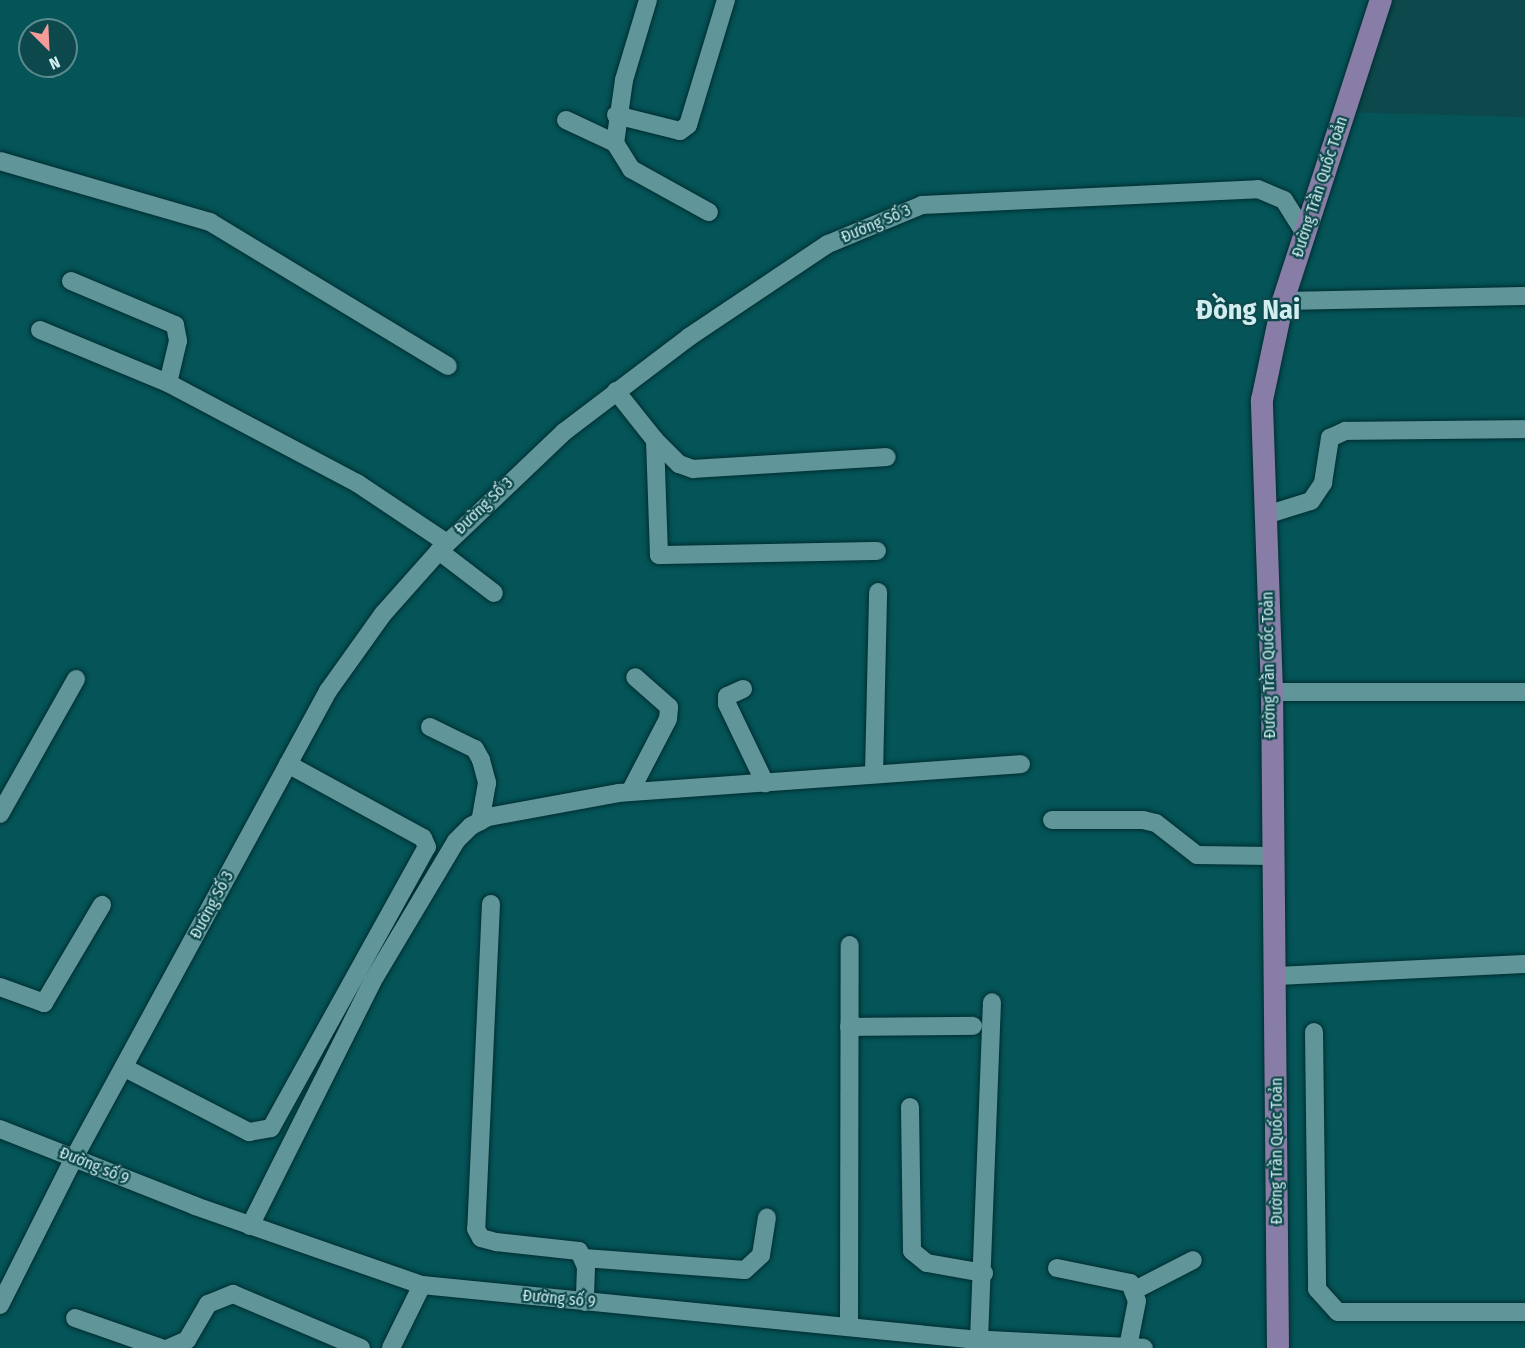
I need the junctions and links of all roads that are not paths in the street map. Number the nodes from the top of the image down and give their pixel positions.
1 (648, 0) edge
2 (726, 0) edge
3 (1381, 0) edge
4 (616, 116) junction
5 (566, 120) dead end
6 (615, 143) junction
7 (0, 161) edge
8 (709, 212) dead end
9 (1305, 233) junction
10 (70, 281) dead end
11 (1525, 296) edge
12 (1283, 301) junction
13 (40, 330) dead end
14 (448, 366) dead end
15 (168, 382) junction
16 (616, 391) junction
17 (1525, 429) edge
18 (655, 440) junction
19 (887, 457) dead end
20 (1266, 515) junction
21 (443, 547) junction
22 (877, 551) dead end
23 (878, 592) dead end
24 (494, 593) dead end
25 (635, 677) dead end
26 (76, 679) dead end
27 (743, 689) dead end
28 (1272, 692) junction
29 (1525, 692) edge
30 (430, 727) dead end
31 (288, 764) junction
32 (1021, 764) dead end
33 (874, 774) junction
34 (765, 783) junction
35 (630, 792) junction
36 (0, 814) edge
37 (1052, 820) dead end
38 (480, 821) junction
39 (1272, 856) junction
40 (102, 904) dead end
41 (491, 904) dead end
42 (850, 945) dead end
43 (1525, 964) edge
44 (1276, 976) junction
45 (0, 987) edge
46 (992, 1002) dead end
47 (972, 1026) dead end
48 (849, 1027) junction
49 (1314, 1032) dead end
50 (124, 1068) junction
51 (910, 1107) dead end
52 (0, 1129) edge
53 (74, 1158) junction
54 (767, 1217) dead end
55 (250, 1226) junction
56 (584, 1258) junction
57 (1193, 1260) dead end
58 (1057, 1268) dead end
59 (984, 1274) junction
60 (422, 1285) junction
61 (1135, 1290) junction
62 (585, 1302) junction
63 (0, 1305) edge
64 (1525, 1312) edge
65 (75, 1318) dead end
66 (849, 1327) junction
67 (901, 1340) edge
68 (972, 1342) edge
69 (398, 1346) edge
70 (161, 1348) edge
71 (169, 1348) edge
72 (361, 1348) edge
73 (1136, 1348) edge
74 (1278, 1348) edge

1 - 4 street
2 - 4 street
3 - 9 main road, Đường Trần Quốc Toản
4 - 6 street
5 - 6 street
6 - 8 street
7 - 14 street
9 - 12 main road, Đường Trần Quốc Toản
9 - 16 street, Đường Số 3
10 - 15 street
11 - 12 street
12 - 20 main road, Đường Trần Quốc Toản
13 - 15 street
15 - 21 street
16 - 18 street
16 - 21 street, Đường Số 3
17 - 20 street
18 - 19 street
18 - 22 street
20 - 28 main road, Đường Trần Quốc Toản
21 - 24 street
21 - 31 street, Đường Số 3
23 - 33 street
25 - 35 street
26 - 36 street
27 - 34 street
28 - 29 street
28 - 39 main road, Đường Trần Quốc Toản
30 - 38 street
31 - 50 street, Đường Số 3
31 - 50 street
32 - 33 street
33 - 34 street
34 - 35 street
35 - 38 street
37 - 39 street
38 - 55 street
39 - 44 main road, Đường Trần Quốc Toản
40 - 45 street
41 - 56 street
42 - 48 street
43 - 44 street
44 - 74 main road, Đường Trần Quốc Toản
46 - 59 street
47 - 48 street
48 - 66 street
49 - 64 street
50 - 53 street, Đường Số 3
51 - 59 street
52 - 53 street, Đường số 9
53 - 55 street, Đường số 9
53 - 63 street, Đường Số 3
54 - 56 street
55 - 60 street, Đường số 9
56 - 62 street
57 - 61 street
58 - 61 street
59 - 68 street
60 - 62 street, Đường số 9
60 - 69 street
61 - 73 street
62 - 66 street, Đường số 9
65 - 70 street
66 - 67 street, Đường số 9
67 - 68 street, Đường số 9
68 - 73 street, Đường số 9
71 - 72 street

